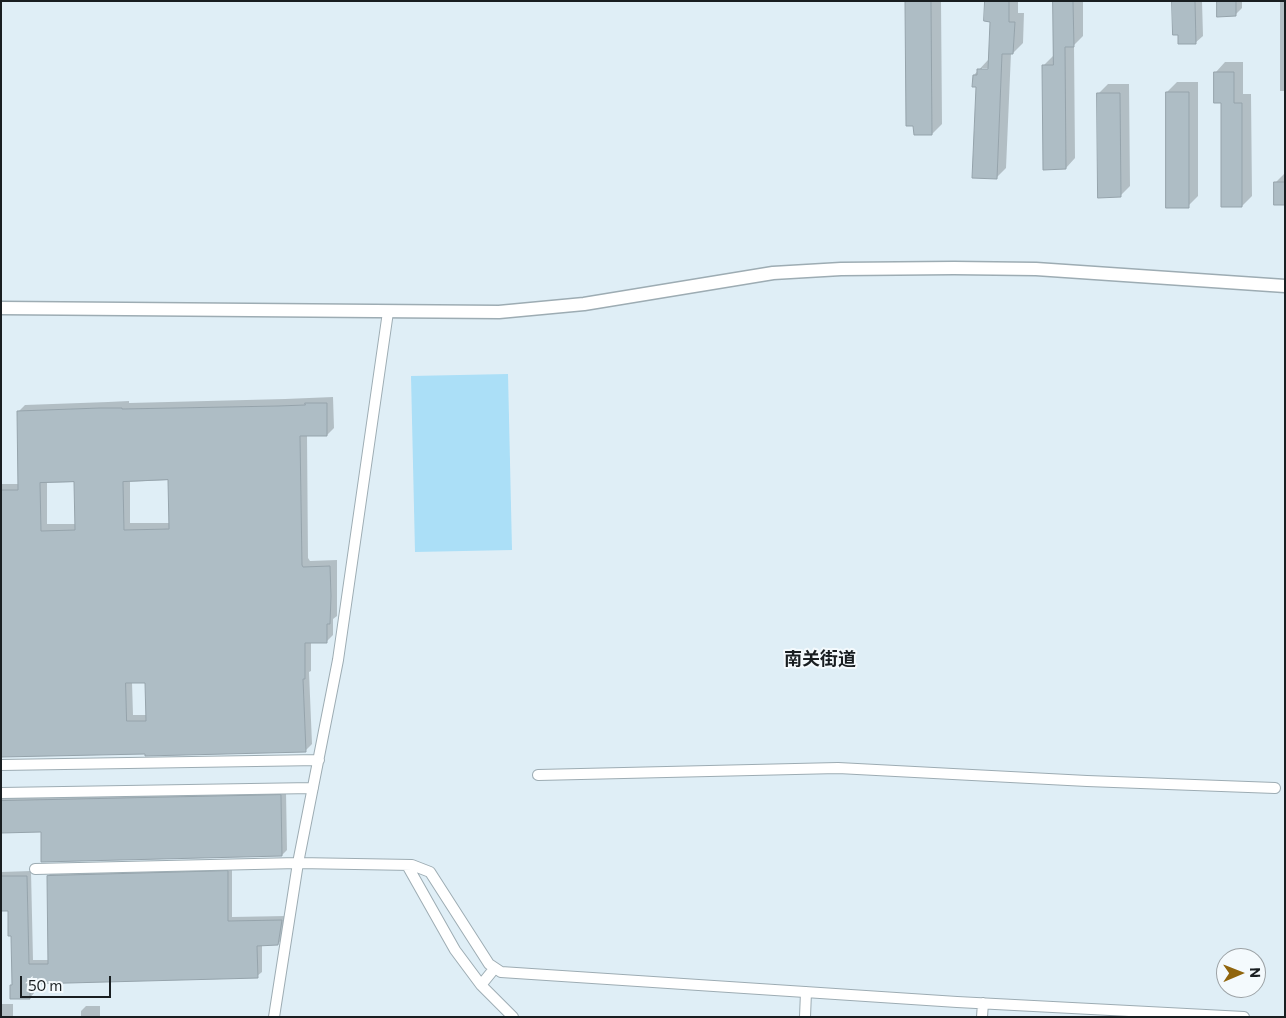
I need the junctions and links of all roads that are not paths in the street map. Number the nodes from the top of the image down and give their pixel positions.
1 (1285, 286) edge
2 (1, 308) edge
3 (388, 312) junction
4 (319, 760) junction
5 (1, 765) edge
6 (538, 775) dead end
7 (313, 788) junction
8 (1275, 788) dead end
9 (1, 793) edge
10 (298, 862) junction
11 (407, 865) junction
12 (35, 869) dead end
13 (494, 969) junction
14 (481, 985) junction
15 (806, 992) junction
16 (982, 1003) junction
17 (1189, 1015) edge
18 (274, 1017) edge
19 (513, 1017) edge
20 (805, 1017) edge
21 (982, 1017) edge
22 (1244, 1017) edge

1 - 3 street
2 - 3 street
3 - 4 street
4 - 5 street
4 - 7 street
6 - 8 street
7 - 9 street
7 - 10 street
10 - 11 street
10 - 12 street
10 - 18 street
11 - 13 street
11 - 14 street
13 - 14 street
13 - 15 street
14 - 19 street
15 - 16 street
15 - 20 street
16 - 17 street
16 - 21 street
17 - 22 street

